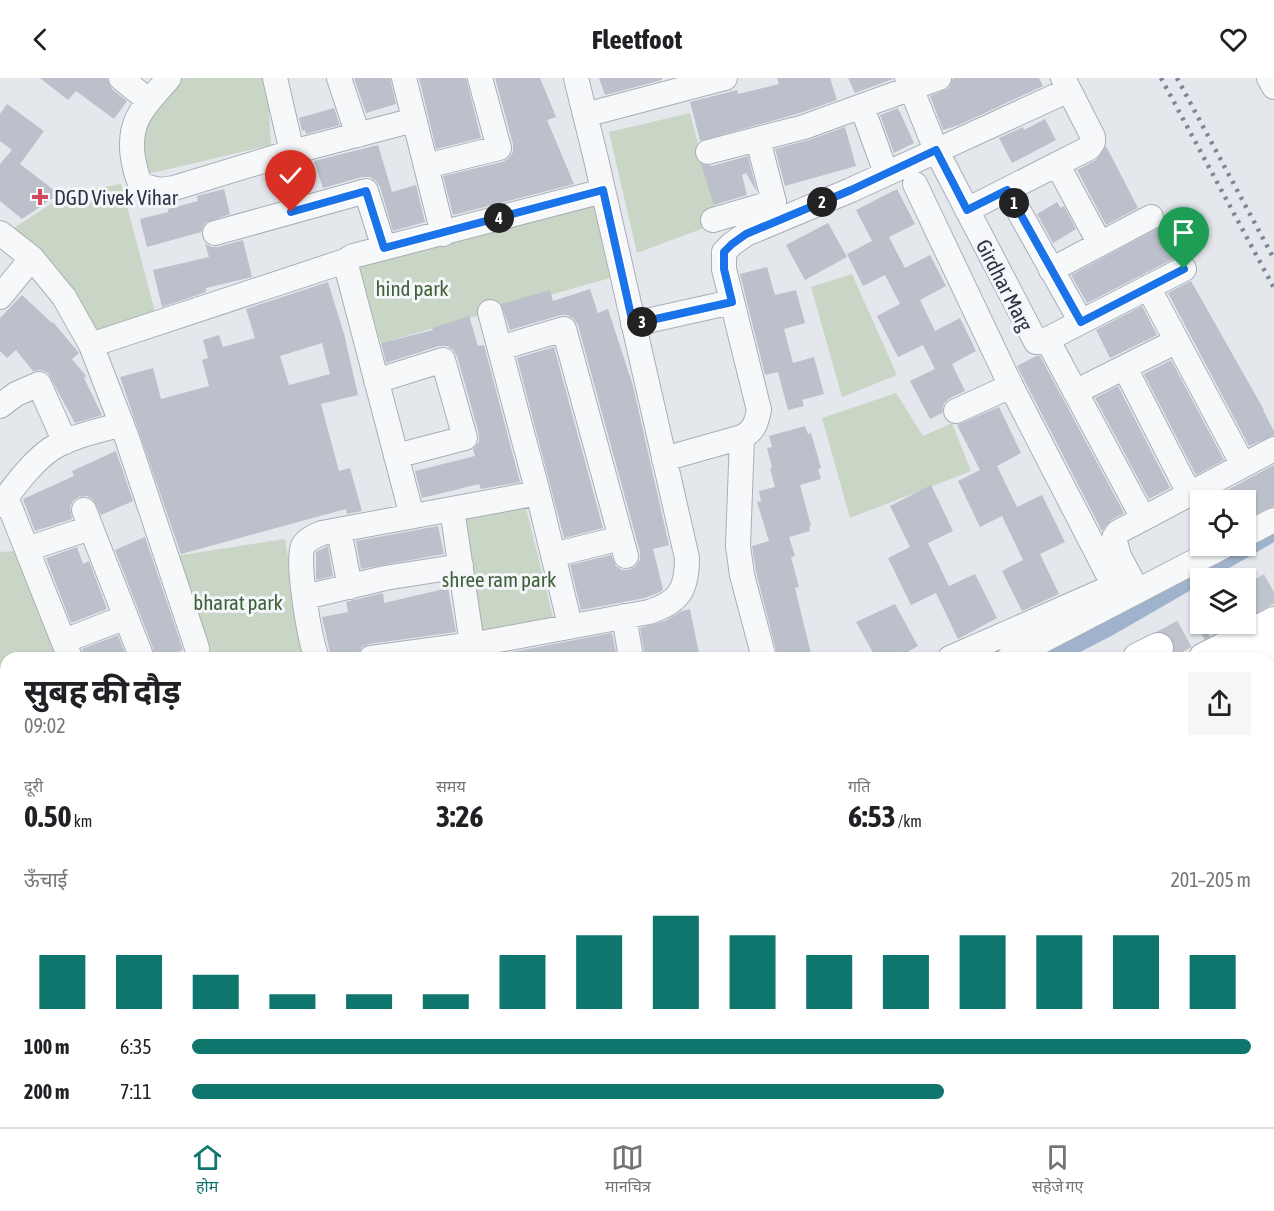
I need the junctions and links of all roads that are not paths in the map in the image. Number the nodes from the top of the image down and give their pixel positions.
1 (121, 78) edge
2 (169, 78) edge
3 (275, 78) edge
4 (339, 78) edge
5 (404, 78) edge
6 (480, 78) edge
7 (576, 78) edge
8 (725, 78) edge
9 (939, 78) edge
10 (1269, 78) edge
11 (909, 84) edge
12 (1066, 84) edge
13 (1274, 87) edge
14 (149, 101) junction
15 (862, 107) junction
16 (585, 115) junction
17 (414, 120) junction
18 (358, 135) junction
19 (758, 140) junction
20 (936, 150) junction
21 (292, 152) junction
22 (708, 152) dead end
23 (1057, 164) junction
24 (426, 166) junction
25 (886, 173) junction
26 (915, 184) dead end
27 (603, 190) junction
28 (1007, 190) junction
29 (967, 210) junction
30 (1151, 218) dead end
31 (713, 220) dead end
32 (0, 233) edge
33 (215, 233) dead end
34 (443, 234) junction
35 (1100, 244) junction
36 (384, 248) junction
37 (32, 258) junction
38 (345, 261) junction
39 (1184, 269) dead end
40 (1052, 270) junction
41 (1148, 288) junction
42 (0, 297) edge
43 (732, 302) junction
44 (490, 312) dead end
45 (1081, 322) junction
46 (633, 324) junction
47 (1047, 339) junction
48 (1177, 341) junction
49 (91, 345) junction
50 (500, 348) junction
51 (1125, 368) junction
52 (376, 381) junction
53 (1011, 386) junction
54 (1075, 392) junction
55 (0, 406) edge
56 (956, 411) dead end
57 (122, 424) junction
58 (742, 437) junction
59 (65, 442) junction
60 (1274, 449) edge
61 (396, 456) junction
62 (664, 459) junction
63 (1242, 465) junction
64 (538, 493) junction
65 (1189, 493) junction
66 (3, 501) edge
67 (452, 509) junction
68 (412, 516) junction
69 (1143, 518) junction
70 (1274, 520) edge
71 (1256, 529) edge
72 (339, 530) junction
73 (27, 549) junction
74 (553, 555) junction
75 (1204, 556) edge
76 (461, 566) junction
77 (350, 587) junction
78 (1137, 590) junction
79 (305, 597) junction
80 (624, 616) junction
81 (126, 617) junction
82 (1274, 622) edge
83 (570, 625) junction
84 (471, 644) junction
85 (67, 650) edge
86 (140, 652) dead end
87 (197, 652) edge
88 (315, 652) edge
89 (419, 652) edge
90 (630, 652) edge
91 (762, 652) edge
92 (964, 652) edge
93 (1022, 652) edge
94 (1216, 652) edge

1 - 14 street
2 - 14 street
3 - 21 street
4 - 18 street
5 - 17 street
6 - 24 street
7 - 16 street
8 - 16 street
9 - 11 street
10 - 13 street
11 - 15 street
11 - 20 street, Girdhar Marg
12 - 20 street
12 - 23 street
14 - 21 street
15 - 19 street
15 - 25 street
16 - 27 street
17 - 18 street
17 - 24 street
18 - 21 street
19 - 22 street
19 - 31 street
20 - 25 street
20 - 29 street, Girdhar Marg
23 - 28 street
23 - 35 street
24 - 34 street
25 - 43 street
26 - 53 street
27 - 34 street
27 - 46 street
28 - 29 street
28 - 40 street
29 - 47 street, Girdhar Marg
30 - 35 street
32 - 37 street
33 - 36 street
34 - 36 street
35 - 40 street
36 - 38 street
37 - 42 street
37 - 49 street
38 - 49 street
38 - 52 street
39 - 41 street
40 - 45 street
41 - 45 street
41 - 48 street
43 - 46 street
43 - 58 street
44 - 50 street
45 - 47 street
46 - 62 street
47 - 54 street, Girdhar Marg
48 - 51 street
48 - 63 street
49 - 57 street
50 - 64 street
50 - 74 street
51 - 54 street
51 - 65 street
52 - 61 street
52 - 61 street
53 - 56 street
53 - 92 street
54 - 69 street, Girdhar Marg
55 - 59 street
57 - 59 street
57 - 87 street
58 - 62 street
58 - 91 street
59 - 66 street
60 - 63 street
61 - 68 street
62 - 80 street
63 - 65 street
64 - 67 street
64 - 74 street
65 - 69 street
66 - 73 street
67 - 68 street
67 - 76 street
68 - 72 street
69 - 78 street
70 - 71 street
72 - 77 street
72 - 79 street
73 - 81 street
73 - 85 street
74 - 83 street
75 - 78 street
76 - 77 street
76 - 84 street
77 - 79 street
78 - 93 street
79 - 88 street
80 - 83 street
80 - 90 street
81 - 85 street
81 - 86 street
82 - 94 main road
83 - 84 street
84 - 89 street

